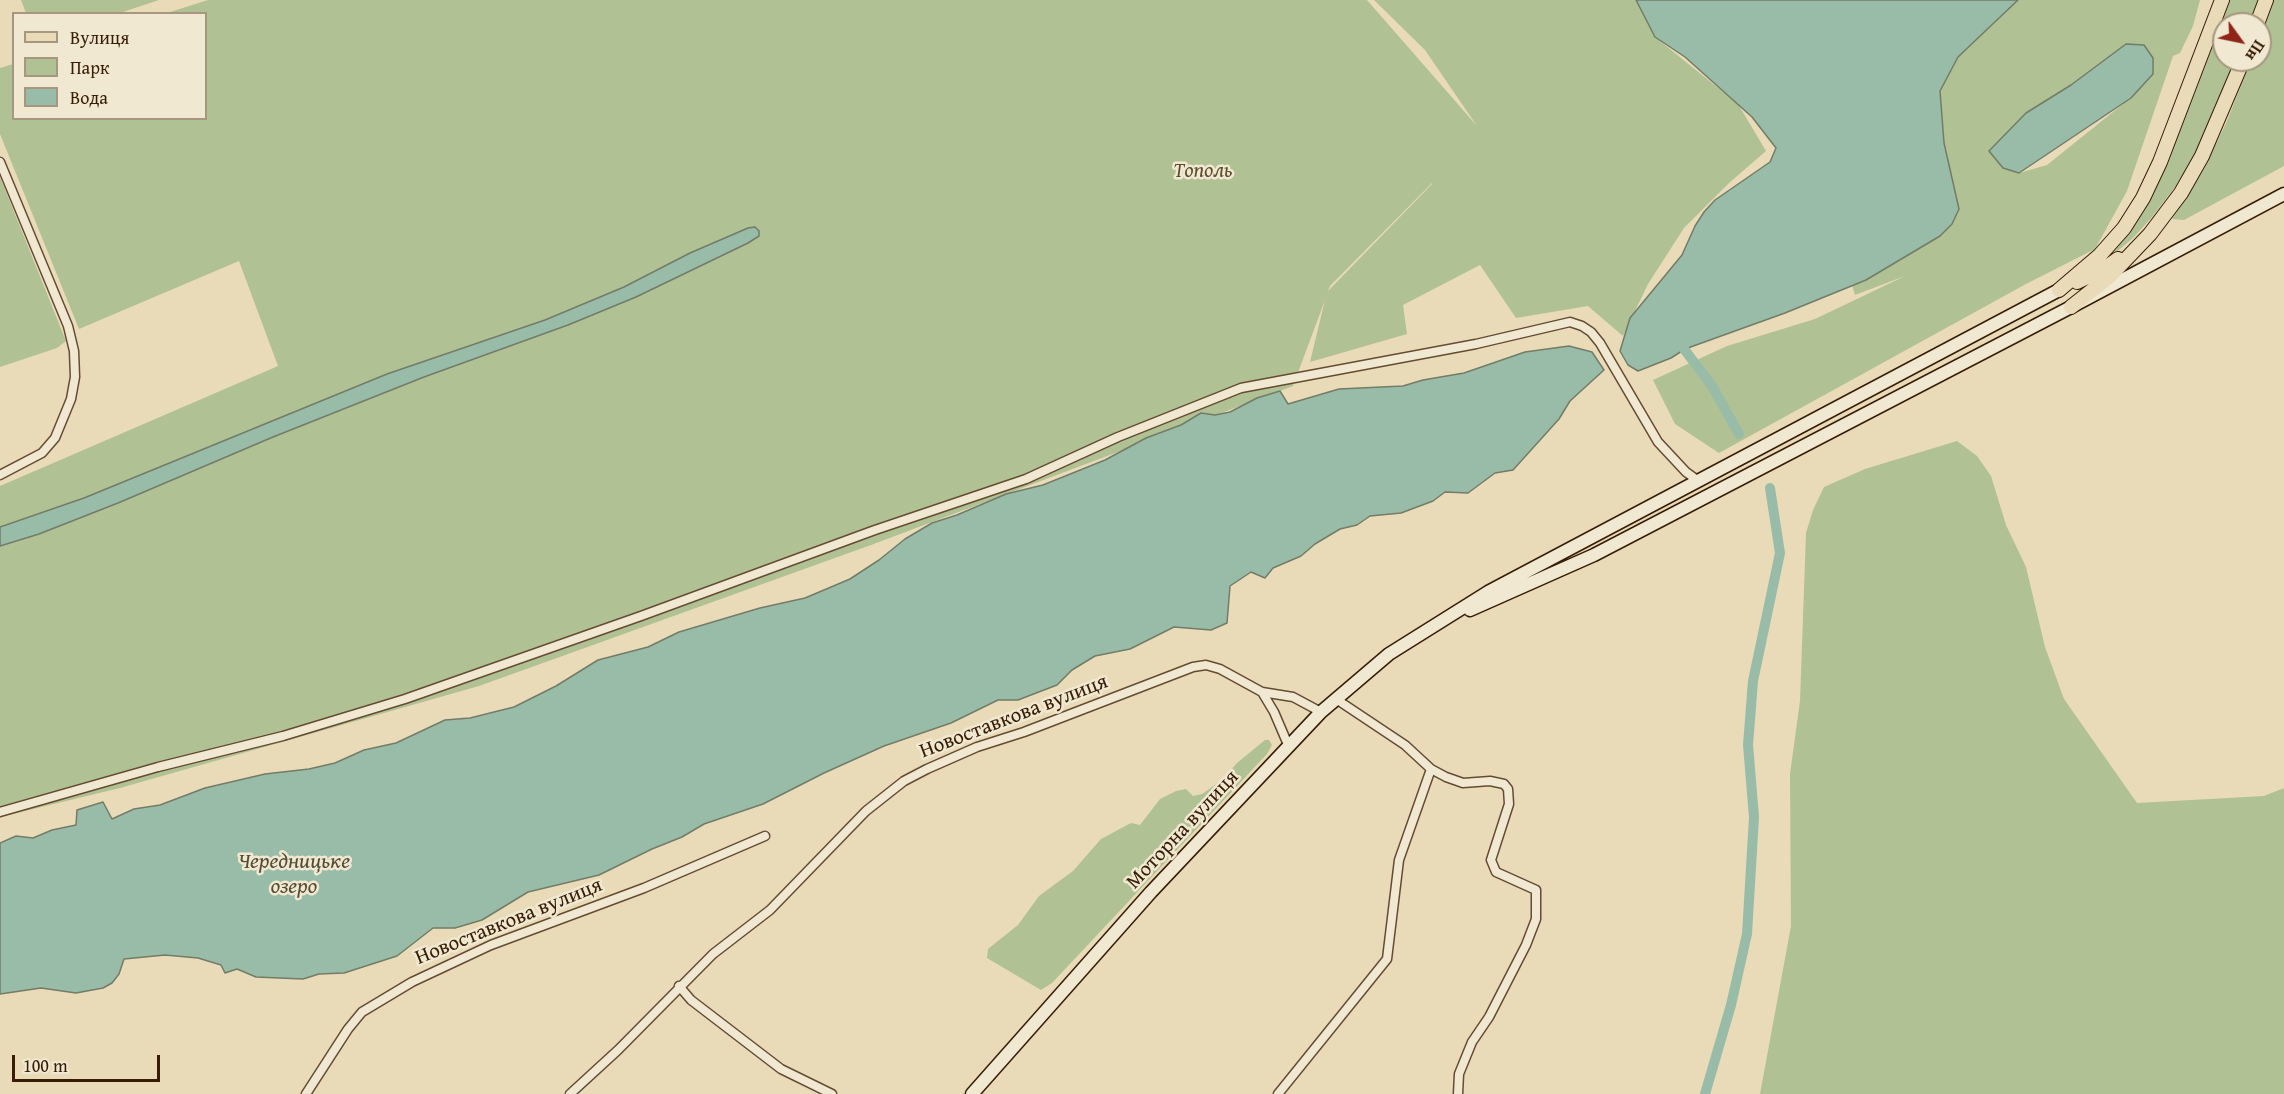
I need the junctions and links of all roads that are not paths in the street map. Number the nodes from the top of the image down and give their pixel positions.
1 (2222, 0) edge
2 (2238, 72) edge
3 (0, 162) edge
4 (2284, 194) edge
5 (2150, 234) junction
6 (2059, 290) junction
7 (2071, 307) junction
8 (1901, 373) junction
9 (1911, 390) junction
10 (0, 475) edge
11 (1697, 480) junction
12 (1446, 620) junction
13 (1262, 692) junction
14 (1336, 699) junction
15 (1321, 712) junction
16 (1288, 747) junction
17 (1431, 769) junction
18 (0, 812) edge
19 (765, 836) dead end
20 (679, 986) junction
21 (306, 1094) edge
22 (570, 1094) edge
23 (832, 1094) edge
24 (972, 1094) edge
25 (1278, 1094) edge
26 (1458, 1094) edge

1 - 6 main road
2 - 5 main road
3 - 10 street
4 - 7 street
5 - 6 main road
5 - 7 main road
6 - 8 street
7 - 9 street
8 - 9 street
8 - 11 street
9 - 12 street
11 - 12 street
11 - 18 street
12 - 14 street, Моторна вулиця
13 - 15 street, Новоставкова вулиця
13 - 16 street
13 - 20 street, Новоставкова вулиця
14 - 15 street, Моторна вулиця
14 - 17 street
15 - 16 street, Моторна вулиця
16 - 24 street, Моторна вулиця
17 - 25 street
17 - 26 street
19 - 21 street, Новоставкова вулиця
20 - 22 street, Новоставкова вулиця
20 - 23 street

